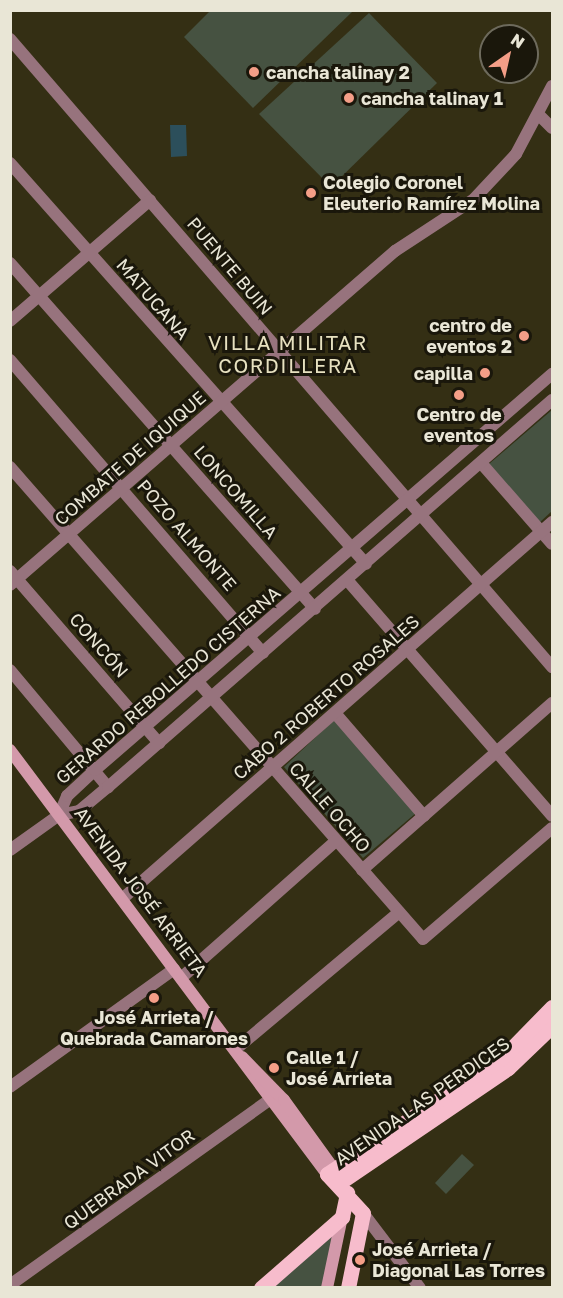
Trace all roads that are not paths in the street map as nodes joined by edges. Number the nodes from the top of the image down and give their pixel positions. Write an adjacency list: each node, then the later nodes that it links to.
1 (10, 39): 6 (street, PUENTE BUIN)
2 (552, 87): 3 (street, COMBATE DE IQUIQUE)
3 (540, 116): 4 (street); 11 (street, COMBATE DE IQUIQUE)
4 (552, 128)
5 (10, 163): 7 (street, MATUCANA)
6 (150, 200): 7 (street); 11 (street, PUENTE BUIN)
7 (89, 254): 9 (street); 15 (street, MATUCANA)
8 (10, 263): 9 (street, LONCOMILLA)
9 (39, 297): 10 (street); 16 (street, LONCOMILLA)
10 (10, 321)
11 (280, 353): 15 (street, COMBATE DE IQUIQUE); 20 (street, PUENTE BUIN)
12 (10, 360): 19 (street, POZO ALMONTE)
13 (552, 374): 20 (street, GERARDO REBOLLEDO CISTERNA)
14 (552, 400): 17 (street, GERARDO REBOLLEDO CISTERNA)
15 (222, 404): 16 (street, COMBATE DE IQUIQUE); 26 (street, MATUCANA)
16 (172, 445): 19 (street, COMBATE DE IQUIQUE); 31 (street, LONCOMILLA)
17 (482, 464): 21 (street, GERARDO REBOLLEDO CISTERNA); 23 (street)
18 (10, 467): 24 (street, CALLE OCHO)
19 (123, 488): 24 (street, COMBATE DE IQUIQUE); 33 (street, POZO ALMONTE)
20 (408, 501): 21 (street, PUENTE BUIN); 26 (street, GERARDO REBOLLEDO CISTERNA)
21 (422, 516): 27 (street, GERARDO REBOLLEDO CISTERNA); 30 (street, PUENTE BUIN)
22 (552, 522): 23 (street, CABO 2 ROBERTO ROSALES)
23 (542, 532): 25 (street); 30 (street, CABO 2 ROBERTO ROSALES)
24 (70, 534): 28 (street, COMBATE DE IQUIQUE); 38 (street, CALLE OCHO)
25 (552, 544)
26 (352, 549): 27 (street, MATUCANA); 31 (street, GERARDO REBOLLEDO CISTERNA)
27 (366, 564): 29 (street, GERARDO REBOLLEDO CISTERNA)
28 (13, 579): 42 (street, CONCÓN)
29 (348, 580): 32 (street, GERARDO REBOLLEDO CISTERNA); 34 (street)
30 (481, 585): 34 (street, CABO 2 ROBERTO ROSALES); 36 (street, PUENTE BUIN)
31 (300, 593): 32 (street, LONCOMILLA); 33 (street, GERARDO REBOLLEDO CISTERNA)
32 (315, 609): 35 (street, GERARDO REBOLLEDO CISTERNA)
33 (250, 636): 35 (street, POZO ALMONTE); 38 (street, GERARDO REBOLLEDO CISTERNA)
34 (407, 650): 41 (street, CABO 2 ROBERTO ROSALES); 45 (street)
35 (263, 653): 39 (street, GERARDO REBOLLEDO CISTERNA)
36 (552, 667)
37 (10, 670): 47 (street)
38 (197, 682): 39 (street, CALLE OCHO); 42 (street, GERARDO REBOLLEDO CISTERNA)
39 (211, 699): 43 (street, GERARDO REBOLLEDO CISTERNA); 46 (street, CALLE OCHO)
40 (552, 703): 45 (street)
41 (334, 713): 46 (street, CABO 2 ROBERTO ROSALES); 50 (street)
42 (146, 726): 43 (street, CONCÓN); 47 (street, GERARDO REBOLLEDO CISTERNA)
43 (159, 743): 48 (street, GERARDO REBOLLEDO CISTERNA)
44 (10, 750): 49 (main road, AVENIDA JOSÉ ARRIETA)
45 (497, 752): 50 (street); 51 (street)
46 (272, 768): 53 (street, CALLE OCHO); 56 (street, CABO 2 ROBERTO ROSALES)
47 (95, 770): 48 (street); 49 (street, GERARDO REBOLLEDO CISTERNA)
48 (108, 787): 49 (street, GERARDO REBOLLEDO CISTERNA)
49 (59, 815): 54 (street); 56 (main road, AVENIDA JOSÉ ARRIETA)
50 (424, 816): 55 (street)
51 (552, 816)
52 (552, 828): 57 (street, CALLE OCHO)
53 (336, 841): 55 (street, CALLE OCHO); 58 (street)
54 (10, 850)
55 (362, 870): 57 (street, CALLE OCHO)
56 (122, 899): 58 (main road, AVENIDA JOSÉ ARRIETA)
57 (399, 912): 61 (street)
58 (178, 974): 61 (main road, AVENIDA JOSÉ ARRIETA); 62 (street)
59 (552, 1007): 64 (main road, AVENIDA LAS PERDICES)
60 (552, 1026): 64 (main road, AVENIDA LAS PERDICES)
61 (239, 1053): 63 (main road, AVENIDA JOSÉ ARRIETA); 64 (main road, AVENIDA JOSÉ ARRIETA)
62 (10, 1087)
63 (268, 1101): 64 (main road, AVENIDA JOSÉ ARRIETA); 67 (street, QUEBRADA VITOR)
64 (337, 1179): 65 (main road, AVENIDA JOSÉ ARRIETA); 66 (main road)
65 (363, 1213): 70 (main road); 71 (street, AVENIDA JOSÉ ARRIETA)
66 (342, 1217): 68 (main road); 69 (main road)
67 (10, 1286)
68 (261, 1287)
69 (327, 1287)
70 (348, 1287)
71 (420, 1287)

